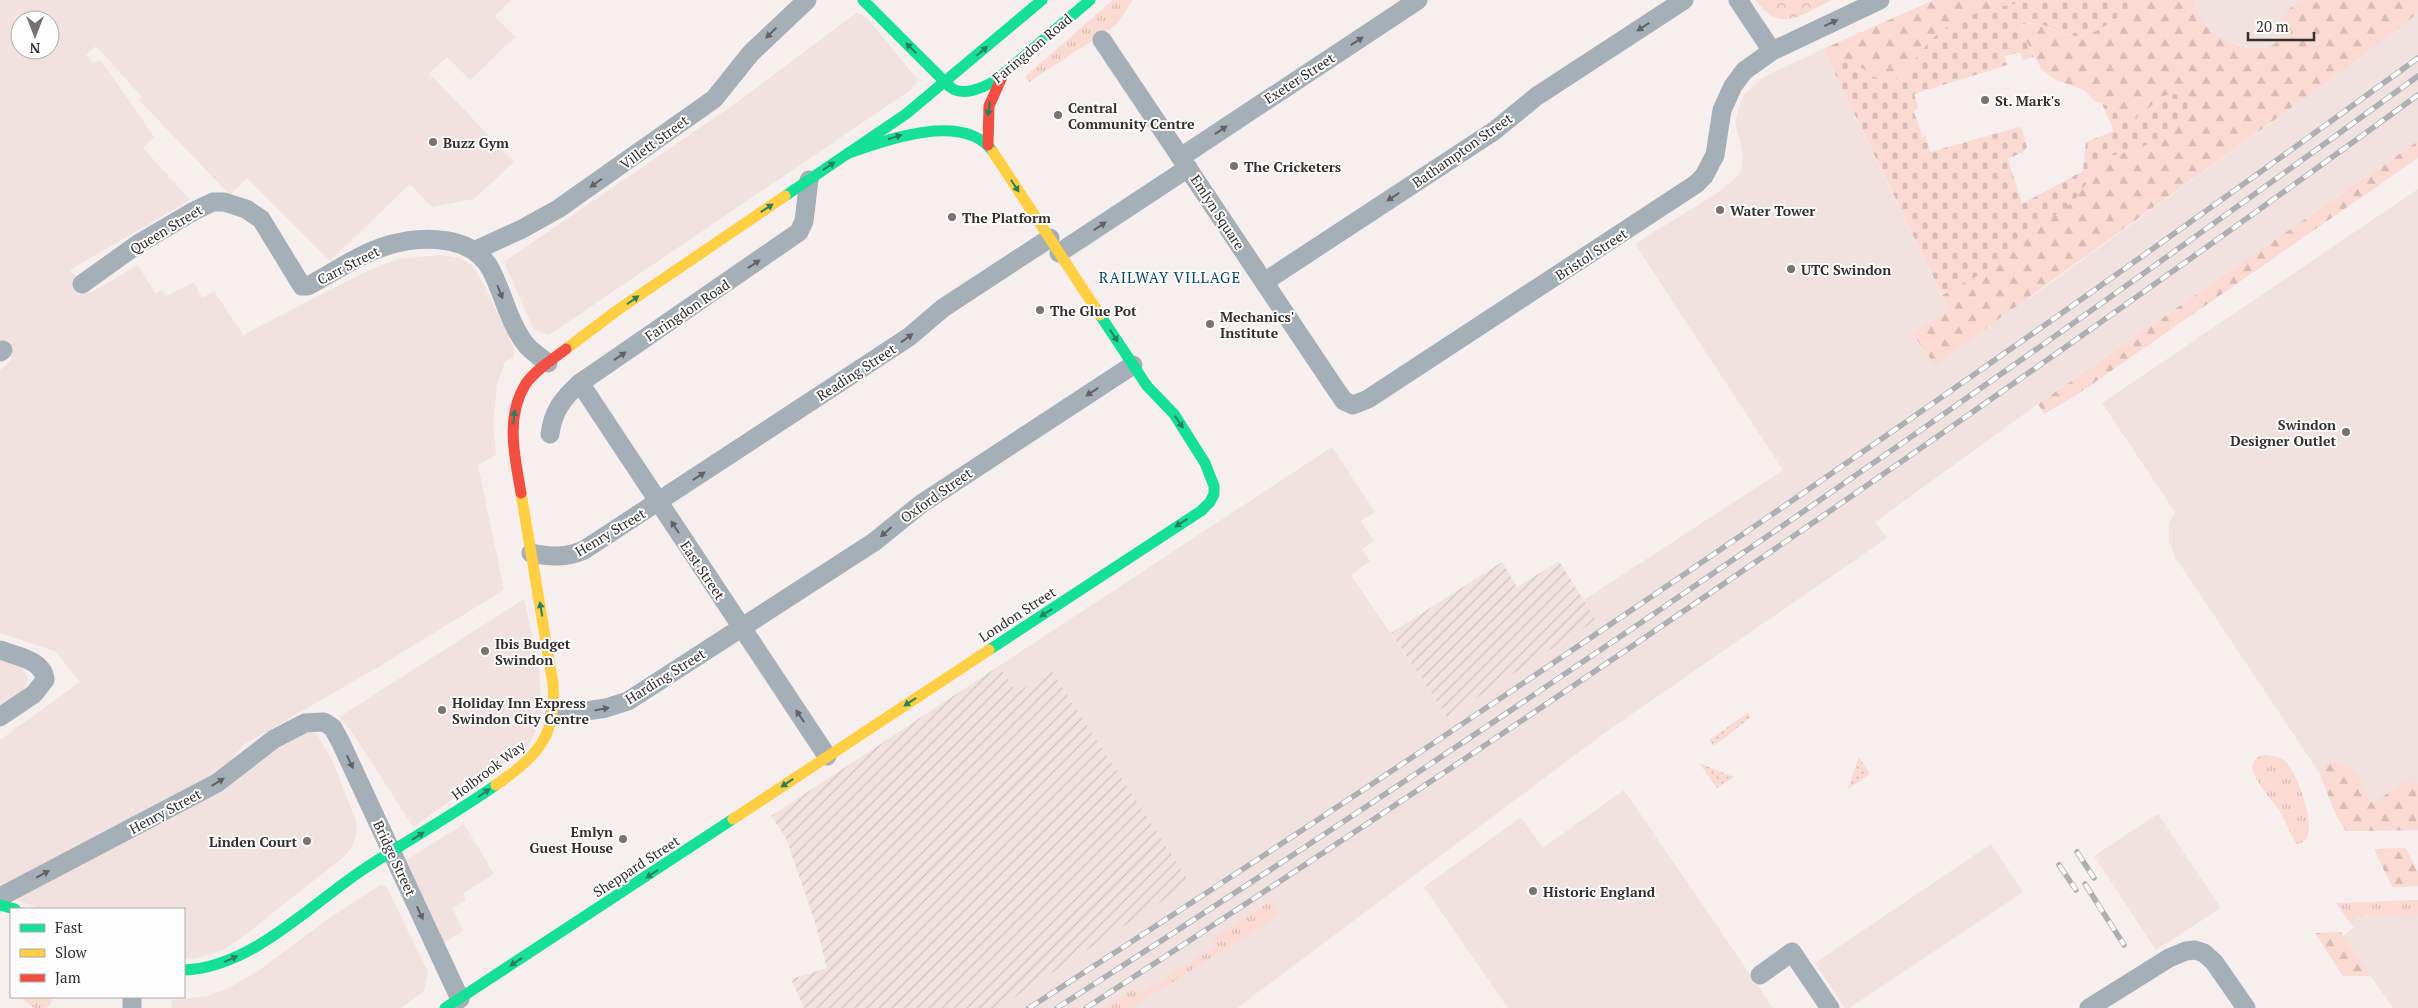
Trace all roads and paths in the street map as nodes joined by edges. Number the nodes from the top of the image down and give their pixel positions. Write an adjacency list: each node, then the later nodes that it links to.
1 (807, 0): 18 (street, Villett Street, one-way to 18)
2 (863, 0): 12 (street, one-way to 2)
3 (1042, 0): 12 (street, one-way to 3)
4 (1089, 0): 11 (street, Faringdon Road)
5 (1418, 0): 15 (street, Exeter Street, one-way to 5)
6 (1684, 0): 19 (street, Bathampton Street, one-way to 19)
7 (1738, 0): 10 (street)
8 (1874, 3): 10 (street, Bristol Street, one-way to 8)
9 (1102, 40): 15 (street, Emlyn Square)
10 (1772, 51): 25 (street, Bristol Street)
11 (1002, 77): 12 (street, Faringdon Road); 13 (street, one-way to 13)
12 (945, 83): 14 (street)
13 (988, 145): 14 (street, one-way to 13); 17 (street, one-way to 17)
14 (849, 153): 16 (street, one-way to 14)
15 (1184, 162): 17 (street, Emlyn Square, one-way to 15); 19 (street, Emlyn Square)
16 (809, 180): 22 (street, one-way to 16); 24 (street, Faringdon Road, one-way to 16)
17 (1055, 246): 23 (street, one-way to 23); 27 (street, Reading Street, one-way to 17)
18 (476, 250): 21 (street, Carr Street); 22 (street, one-way to 22)
19 (1264, 282): 25 (street, Emlyn Square)
20 (82, 284): 21 (street, Queen Street)
21 (308, 286)
22 (548, 363): 28 (street, Holbrook Way, one-way to 22)
23 (1133, 365): 29 (street, Oxford Street, one-way to 29); 34 (street, London Street, one-way to 34)
24 (580, 383): 26 (street, Faringdon Road); 27 (street, East Street)
25 (1350, 405)
26 (550, 434)
27 (658, 502): 28 (street, Henry Street); 29 (street, East Street, one-way to 27)
28 (531, 553): 32 (street, Holbrook Way, one-way to 28)
29 (740, 626): 32 (street, Harding Street, one-way to 29); 34 (street, East Street, one-way to 29)
30 (0, 650): 31 (street)
31 (0, 716)
32 (554, 716): 35 (street, Holbrook Way, one-way to 32)
33 (324, 722): 35 (street, Bridge Street, one-way to 35); 36 (street, Henry Street, one-way to 33)
34 (828, 756): 39 (street, Sheppard Street, one-way to 39)
35 (392, 852): 37 (street, Holbrook Way, one-way to 35); 39 (street, Bridge Street, one-way to 39)
36 (0, 896)
37 (185, 970)
38 (1760, 975): 40 (street)
39 (453, 1003)
40 (1830, 1008)
41 (2089, 1008): 42 (street)
42 (2246, 1008)

